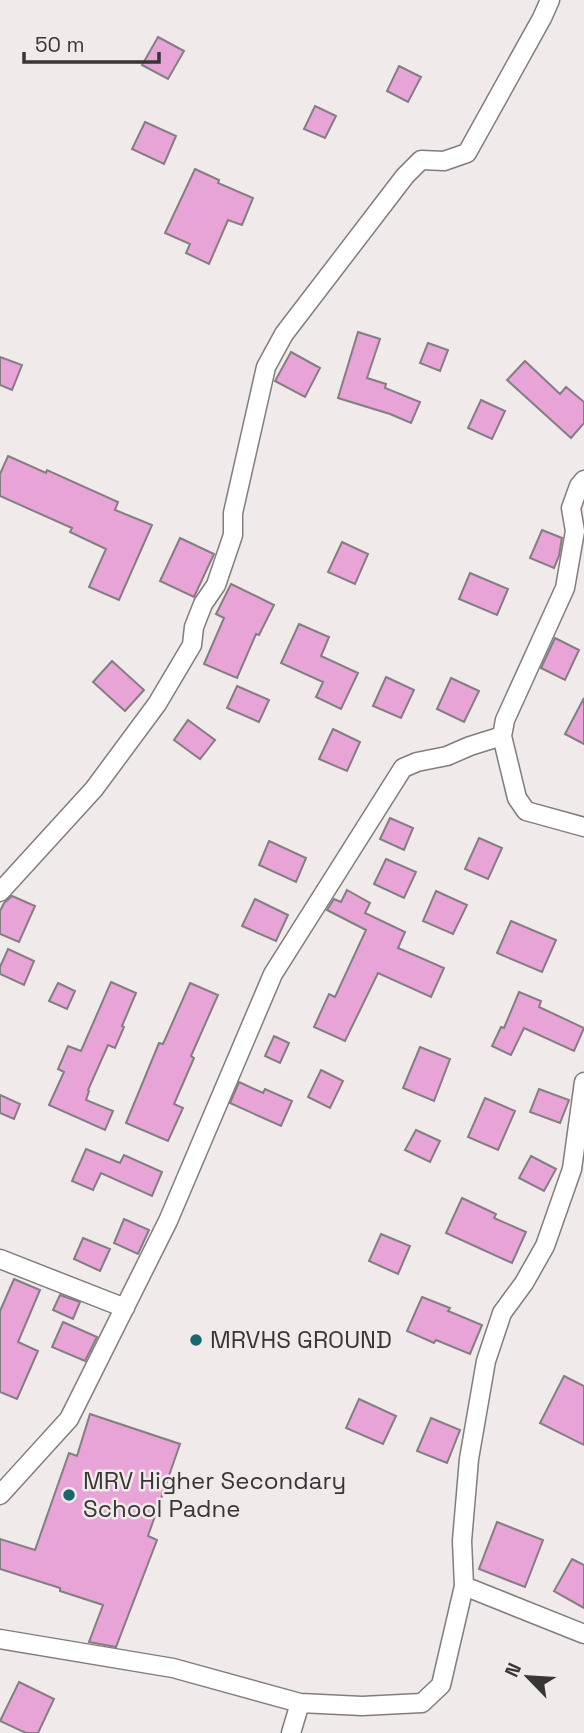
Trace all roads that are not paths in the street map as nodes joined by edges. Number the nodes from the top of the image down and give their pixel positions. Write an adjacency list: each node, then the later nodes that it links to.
1 (550, 0): 5 (street)
2 (584, 480): 3 (street)
3 (502, 736): 4 (street); 8 (street)
4 (584, 827)
5 (0, 892)
6 (584, 1082): 10 (street)
7 (0, 1259): 8 (street)
8 (125, 1308): 9 (street)
9 (0, 1495)
10 (464, 1586): 11 (street); 13 (street)
11 (584, 1634)
12 (0, 1639): 13 (street)
13 (300, 1703): 14 (street)
14 (291, 1733)

